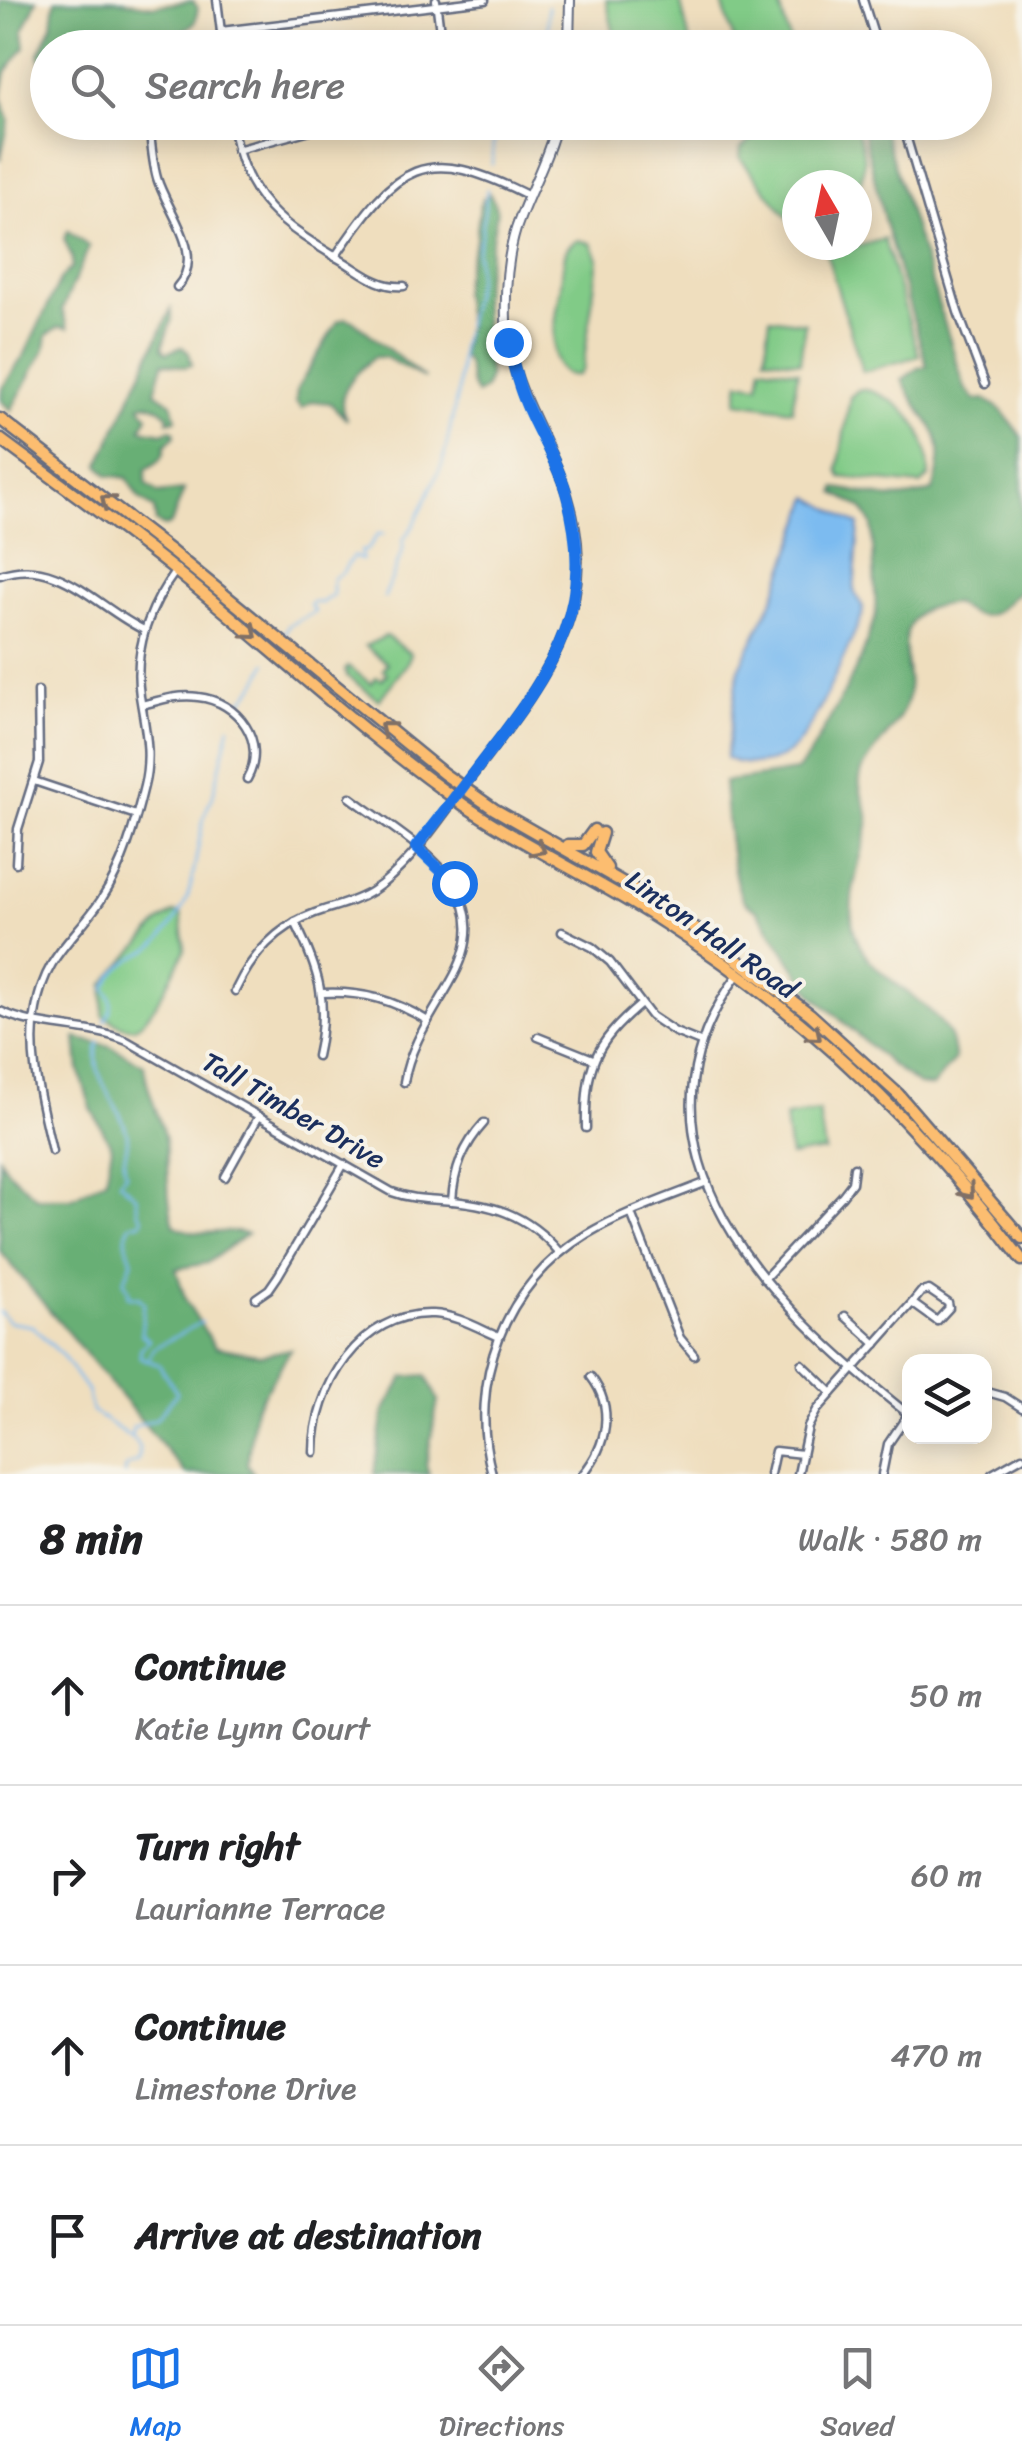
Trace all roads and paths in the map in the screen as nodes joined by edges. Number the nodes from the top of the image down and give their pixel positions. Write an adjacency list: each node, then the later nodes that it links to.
1 (218, 0): 6 (street)
2 (484, 0): 5 (street)
3 (570, 0): 9 (street)
4 (863, 0): 10 (street)
5 (437, 3): 7 (street); 8 (street)
6 (221, 30)
7 (229, 30)
8 (440, 30)
9 (569, 30)
10 (872, 30)
11 (151, 140): 20 (street)
12 (235, 140): 16 (street)
13 (272, 140): 16 (street)
14 (550, 140): 17 (street)
15 (907, 140): 21 (street)
16 (237, 150): 18 (street)
17 (529, 196): 18 (street); 31 (street)
18 (335, 257): 19 (street)
19 (404, 286)
20 (177, 287)
21 (985, 384)
22 (0, 419): 24 (main road, Linton Hall Road, one-way to 22)
23 (0, 439): 24 (main road, Linton Hall Road)
24 (180, 566): 26 (street); 31 (main road, Linton Hall Road)
25 (0, 575): 26 (street)
26 (144, 630): 28 (street)
27 (38, 691): 30 (street)
28 (142, 704): 29 (street); 33 (street)
29 (247, 779)
30 (34, 781): 33 (street); 36 (street)
31 (459, 793): 34 (main road, Linton Hall Road); 35 (street); 41 (main road, Linton Hall Road, one-way to 41)
32 (350, 797): 35 (street)
33 (136, 815): 46 (street)
34 (557, 843): 37 (main road, Linton Hall Road); 37 (main road)
35 (416, 847): 38 (street); 47 (street)
36 (16, 863)
37 (610, 873): 40 (main road, Linton Hall Road)
38 (294, 922): 42 (street); 43 (street)
39 (562, 932): 44 (street)
40 (745, 965): 41 (street); 63 (main road, Linton Hall Road)
41 (737, 976): 49 (street); 65 (main road, Linton Hall Road, one-way to 65)
42 (234, 992)
43 (322, 993): 47 (street); 50 (street)
44 (640, 1004): 49 (street); 51 (street)
45 (0, 1011): 46 (street, Tall Timber Drive)
46 (34, 1022): 53 (street, Tall Timber Drive); 56 (street)
47 (428, 1022): 52 (street)
48 (538, 1036): 51 (street)
49 (700, 1042): 60 (street)
50 (316, 1056)
51 (592, 1059): 55 (street)
52 (404, 1082)
53 (259, 1116): 57 (street, Tall Timber Drive); 59 (street)
54 (484, 1123): 61 (street)
55 (586, 1128)
56 (52, 1151)
57 (344, 1164): 61 (street, Tall Timber Drive); 67 (street)
58 (854, 1168): 66 (street)
59 (225, 1177)
60 (707, 1182): 62 (street); 66 (street)
61 (452, 1201): 64 (street, Tall Timber Drive)
62 (631, 1213): 64 (street); 72 (street)
63 (1022, 1238)
64 (560, 1253): 70 (street)
65 (1022, 1260)
66 (764, 1279): 74 (street)
67 (256, 1298)
68 (912, 1303): 68 (street); 71 (street)
69 (845, 1316): 71 (street)
70 (498, 1337): 81 (street); 84 (street)
71 (876, 1344): 74 (street)
72 (694, 1355)
73 (802, 1364): 76 (street)
74 (854, 1368): 76 (street); 78 (street)
75 (590, 1378): 85 (street)
76 (832, 1393): 82 (street)
77 (992, 1394): 79 (street)
78 (902, 1408)
79 (1022, 1408)
80 (902, 1422): 88 (street)
81 (314, 1452)
82 (802, 1454): 86 (street); 87 (street)
83 (1022, 1456): 89 (street)
84 (492, 1474)
85 (584, 1474)
86 (770, 1474)
87 (798, 1474)
88 (882, 1474)
89 (992, 1474)

